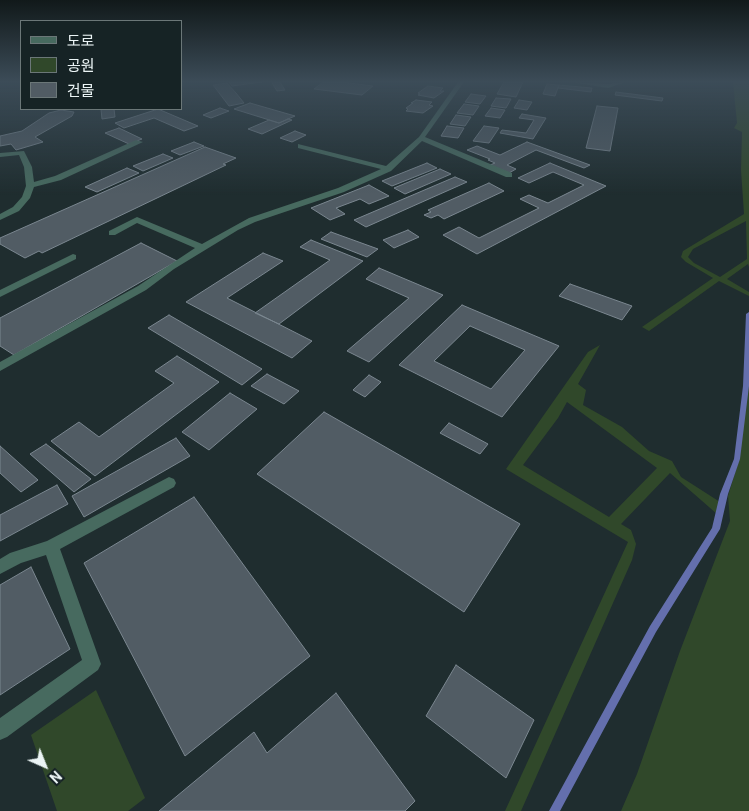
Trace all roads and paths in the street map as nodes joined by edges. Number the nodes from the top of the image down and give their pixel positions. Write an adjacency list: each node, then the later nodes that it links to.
1 (434, 120): 2 (street)
2 (421, 138): 6 (street); 7 (street)
3 (139, 142): 8 (street)
4 (301, 146): 6 (street)
5 (0, 155): 8 (street)
6 (388, 169): 11 (street)
7 (509, 175)
8 (30, 186): 9 (street)
9 (0, 217)
10 (112, 233): 11 (street)
11 (202, 248): 14 (street)
12 (73, 257): 13 (street)
13 (0, 294)
14 (0, 367)
15 (169, 483): 16 (street)
16 (51, 546): 17 (street); 18 (street)
17 (0, 567)
18 (0, 730)

